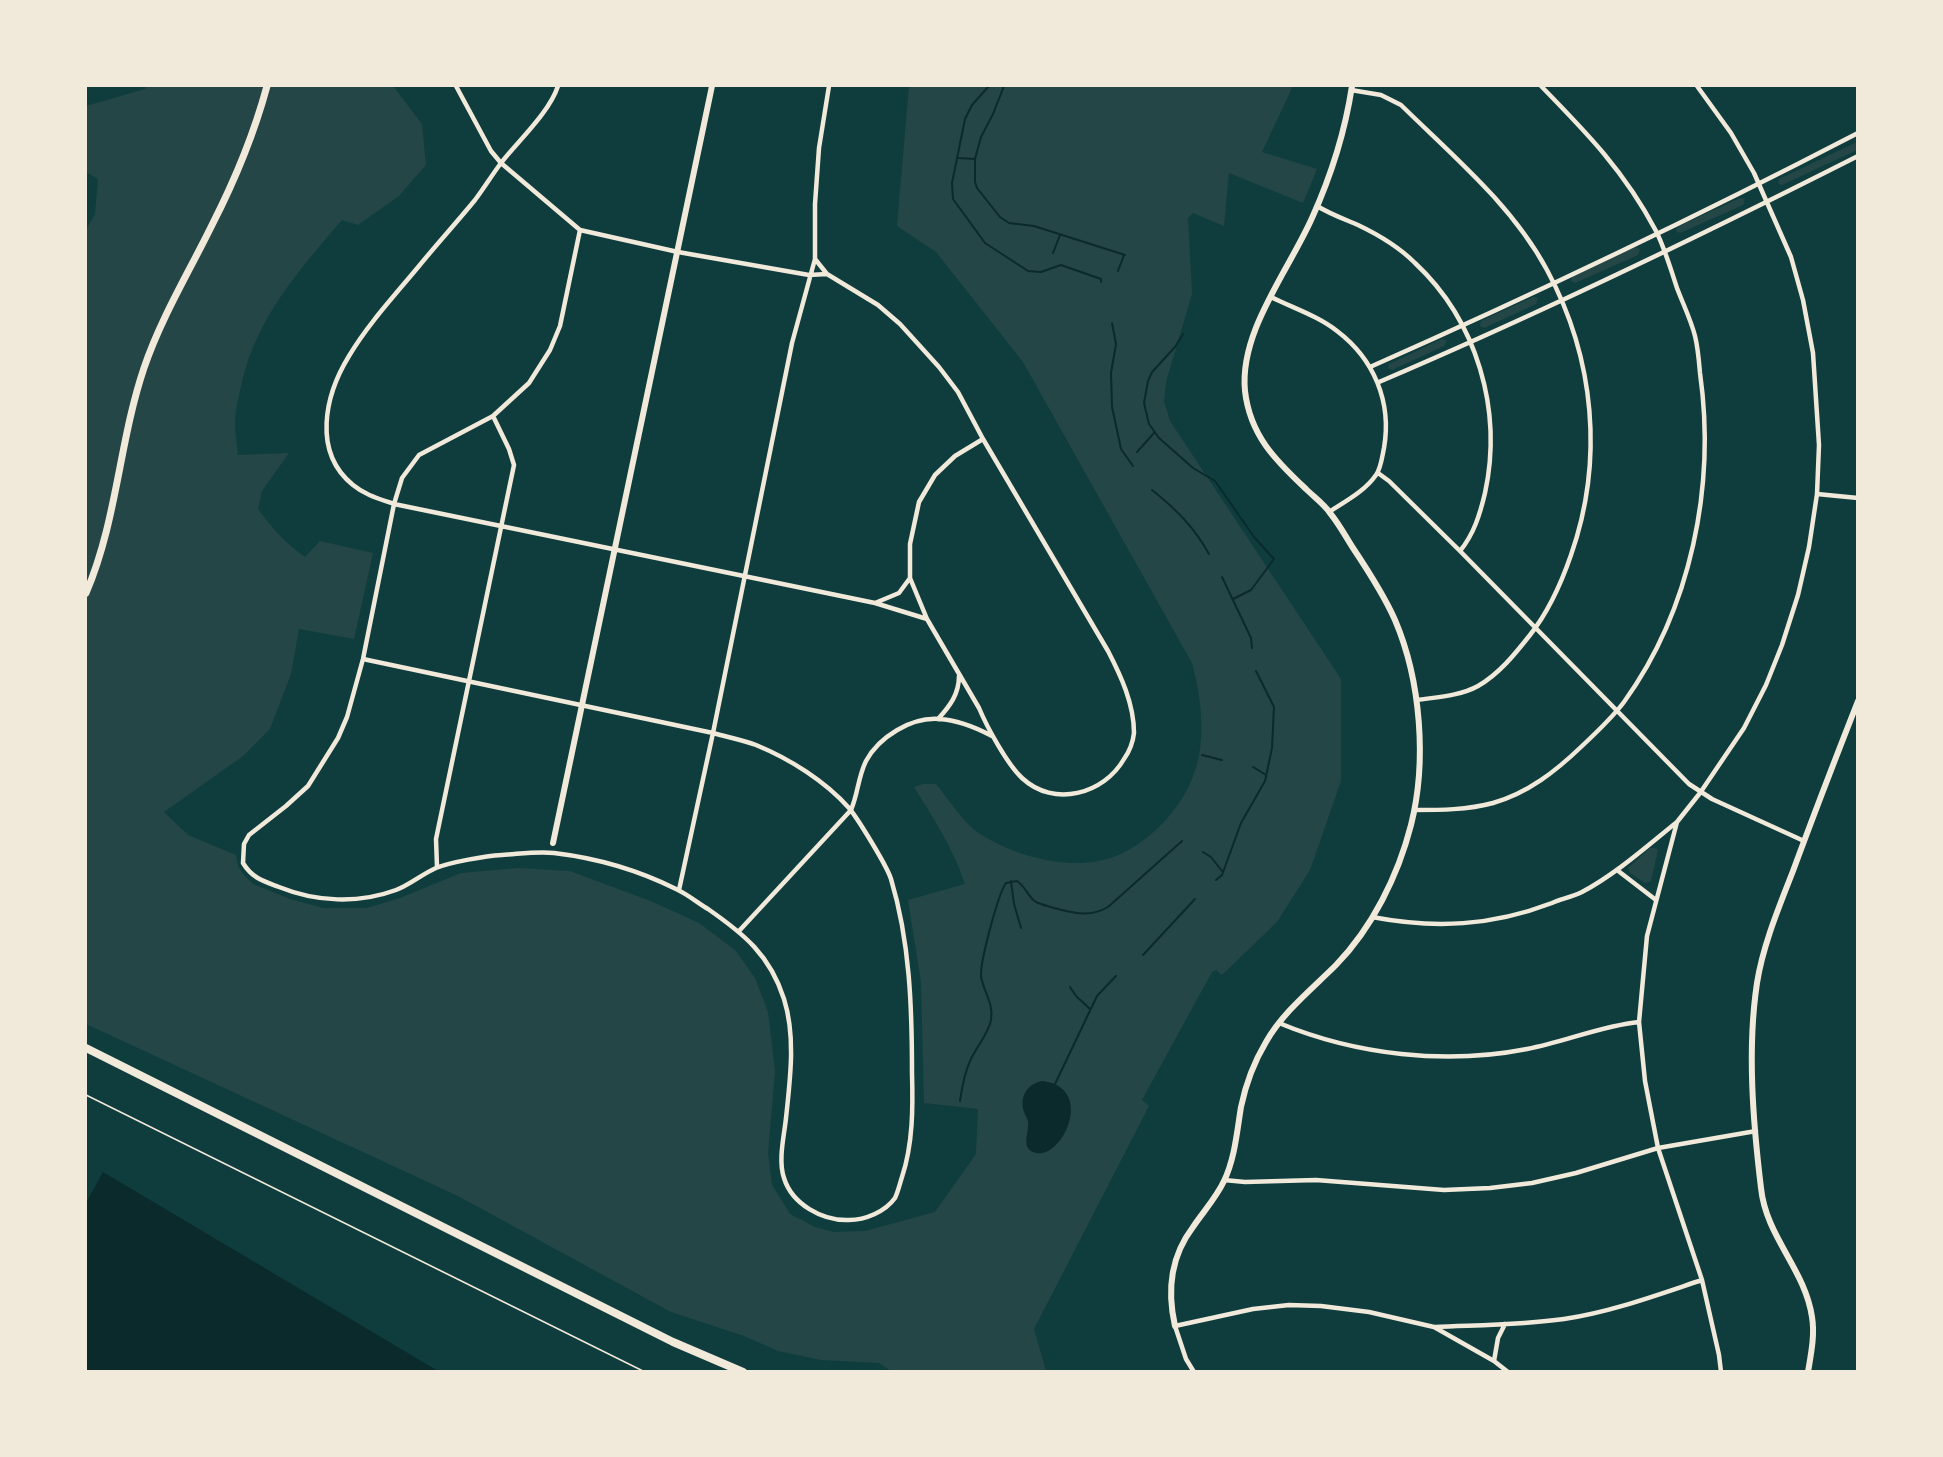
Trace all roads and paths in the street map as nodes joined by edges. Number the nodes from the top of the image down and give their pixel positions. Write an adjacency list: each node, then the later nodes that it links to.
1 (267, 86): 41 (main road)
2 (456, 86): 11 (street)
3 (558, 86): 11 (street)
4 (712, 86): 18 (street)
5 (829, 86): 19 (street)
6 (1541, 86): 16 (street)
7 (1697, 86): 12 (street)
8 (1352, 88): 14 (street); 22 (street)
9 (1857, 133): 12 (street)
10 (1857, 156): 13 (street)
11 (501, 163): 15 (street); 34 (street)
12 (1760, 184): 13 (street); 16 (street)
13 (1767, 202): 17 (street); 32 (street)
14 (1317, 206): 23 (street); 25 (street)
15 (580, 230): 18 (street); 29 (street)
16 (1657, 233): 17 (street); 22 (street)
17 (1664, 251): 24 (street); 51 (street)
18 (678, 252): 21 (street); 37 (street)
19 (814, 260): 20 (street); 21 (street)
20 (827, 274): 21 (street); 30 (street)
21 (809, 275): 39 (street)
22 (1553, 284): 24 (street); 25 (street)
23 (1271, 297): 27 (street); 35 (street)
24 (1561, 300): 26 (street); 44 (street)
25 (1463, 325): 26 (street); 27 (street)
26 (1471, 343): 28 (street); 38 (street)
27 (1370, 367): 28 (street)
28 (1379, 382): 31 (street)
29 (493, 416): 34 (street); 36 (street)
30 (983, 439): 40 (street); 54 (street)
31 (1378, 473): 35 (street); 38 (street)
32 (1817, 494): 33 (street); 55 (street)
33 (1857, 498)
34 (394, 504): 36 (street); 45 (street)
35 (1329, 512): 48 (street)
36 (502, 525): 37 (street); 47 (street)
37 (614, 549): 39 (street); 50 (street)
38 (1460, 551): 44 (street)
39 (744, 577): 42 (street); 53 (street)
40 (910, 578): 42 (street); 43 (street)
41 (86, 593)
42 (875, 603): 43 (street)
43 (927, 619): 46 (street)
44 (1535, 628): 48 (street); 51 (street)
45 (363, 660): 47 (street); 61 (street)
46 (959, 673): 52 (street); 54 (street)
47 (468, 683): 50 (street); 61 (street)
48 (1417, 700): 57 (street)
49 (1857, 701): 59 (street)
50 (583, 707): 53 (street); 60 (street)
51 (1616, 711): 55 (street); 57 (street)
52 (940, 717): 54 (street); 56 (street)
53 (713, 733): 56 (street); 63 (street)
54 (994, 738)
55 (1700, 793): 58 (street); 59 (street)
56 (850, 810): 66 (street); 66 (street)
57 (1414, 810): 65 (street)
58 (1677, 822): 62 (street); 64 (street)
59 (1804, 841): 71 (street)
60 (554, 843)
61 (437, 867): 63 (street)
62 (1617, 870): 64 (street); 65 (street)
63 (679, 890): 66 (street)
64 (1656, 900): 67 (street)
65 (1372, 917): 68 (street)
66 (739, 931)
67 (1639, 1022): 68 (street); 72 (street)
68 (1279, 1023): 73 (street)
69 (86, 1048): 80 (highway)
70 (86, 1095): 79 (path)
71 (1756, 1131): 72 (street); 84 (street)
72 (1658, 1148): 73 (street); 74 (street)
73 (1224, 1180): 76 (street)
74 (1702, 1280): 75 (street); 83 (street)
75 (1505, 1324): 77 (street); 78 (street)
76 (1175, 1326): 77 (street); 81 (street)
77 (1434, 1327): 78 (street)
78 (1494, 1361): 82 (street)
79 (645, 1371)
80 (743, 1371)
81 (1194, 1371)
82 (1508, 1371)
83 (1721, 1371)
84 (1808, 1371)

